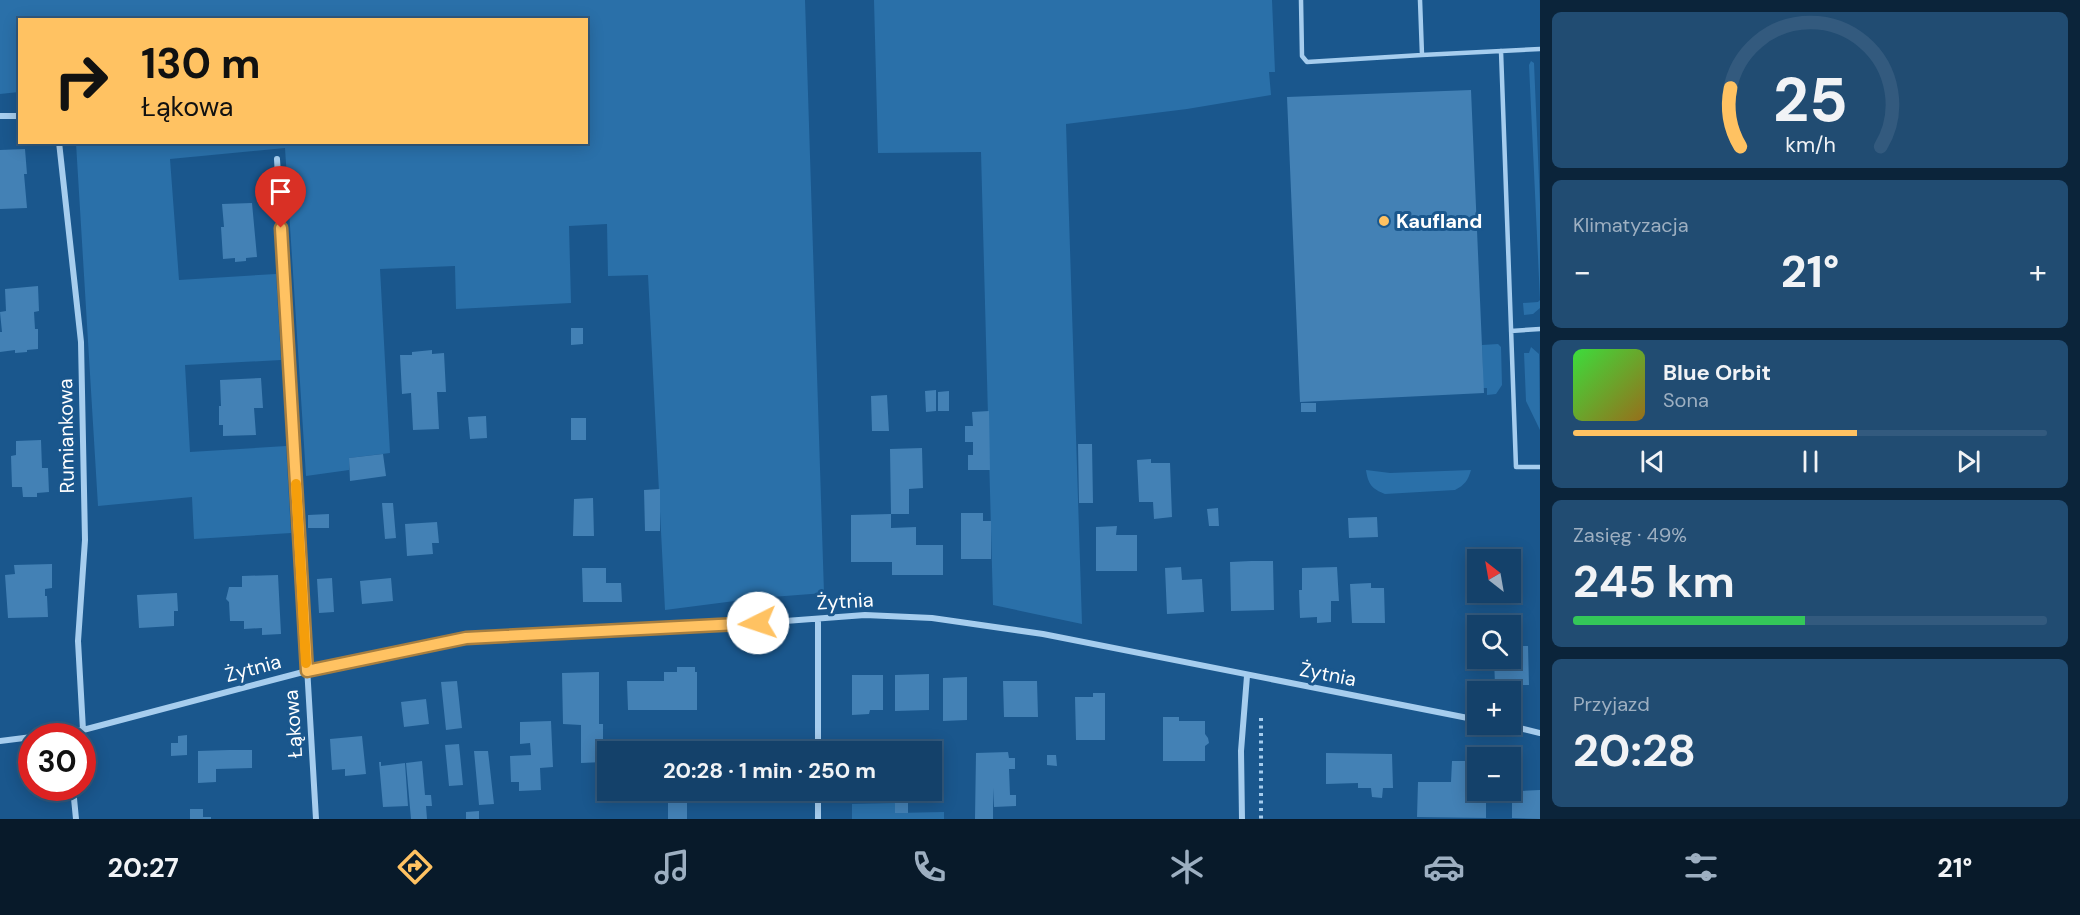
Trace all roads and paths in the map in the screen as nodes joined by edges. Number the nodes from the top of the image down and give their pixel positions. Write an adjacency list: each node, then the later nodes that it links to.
1 (1301, 0): 5 (lane)
2 (1420, 0): 5 (lane)
3 (1540, 49): 4 (lane)
4 (1502, 51): 5 (lane); 11 (lane)
5 (1422, 55)
6 (0, 116): 7 (street)
7 (18, 116)
8 (59, 144): 18 (street, Rumiankowa)
9 (277, 159): 14 (street, Łąkowa)
10 (1540, 329): 11 (lane)
11 (1511, 331): 12 (lane)
12 (1540, 466)
13 (818, 619): 14 (street, Żytnia); 15 (street, Żytnia); 24 (street)
14 (307, 671): 19 (street, Żytnia); 28 (street, Łąkowa)
15 (1247, 676): 17 (street, Żytnia); 30 (street)
16 (1261, 710): 31 (path)
17 (1467, 718)
18 (83, 723)
19 (96, 727)
20 (1521, 728): 21 (street)
21 (1540, 733)
22 (18, 739): 23 (street, Żytnia)
23 (0, 741)
24 (818, 741)
25 (74, 801): 27 (street)
26 (818, 801): 29 (street)
27 (76, 819)
28 (316, 819)
29 (818, 819)
30 (1242, 819)
31 (1261, 819)

